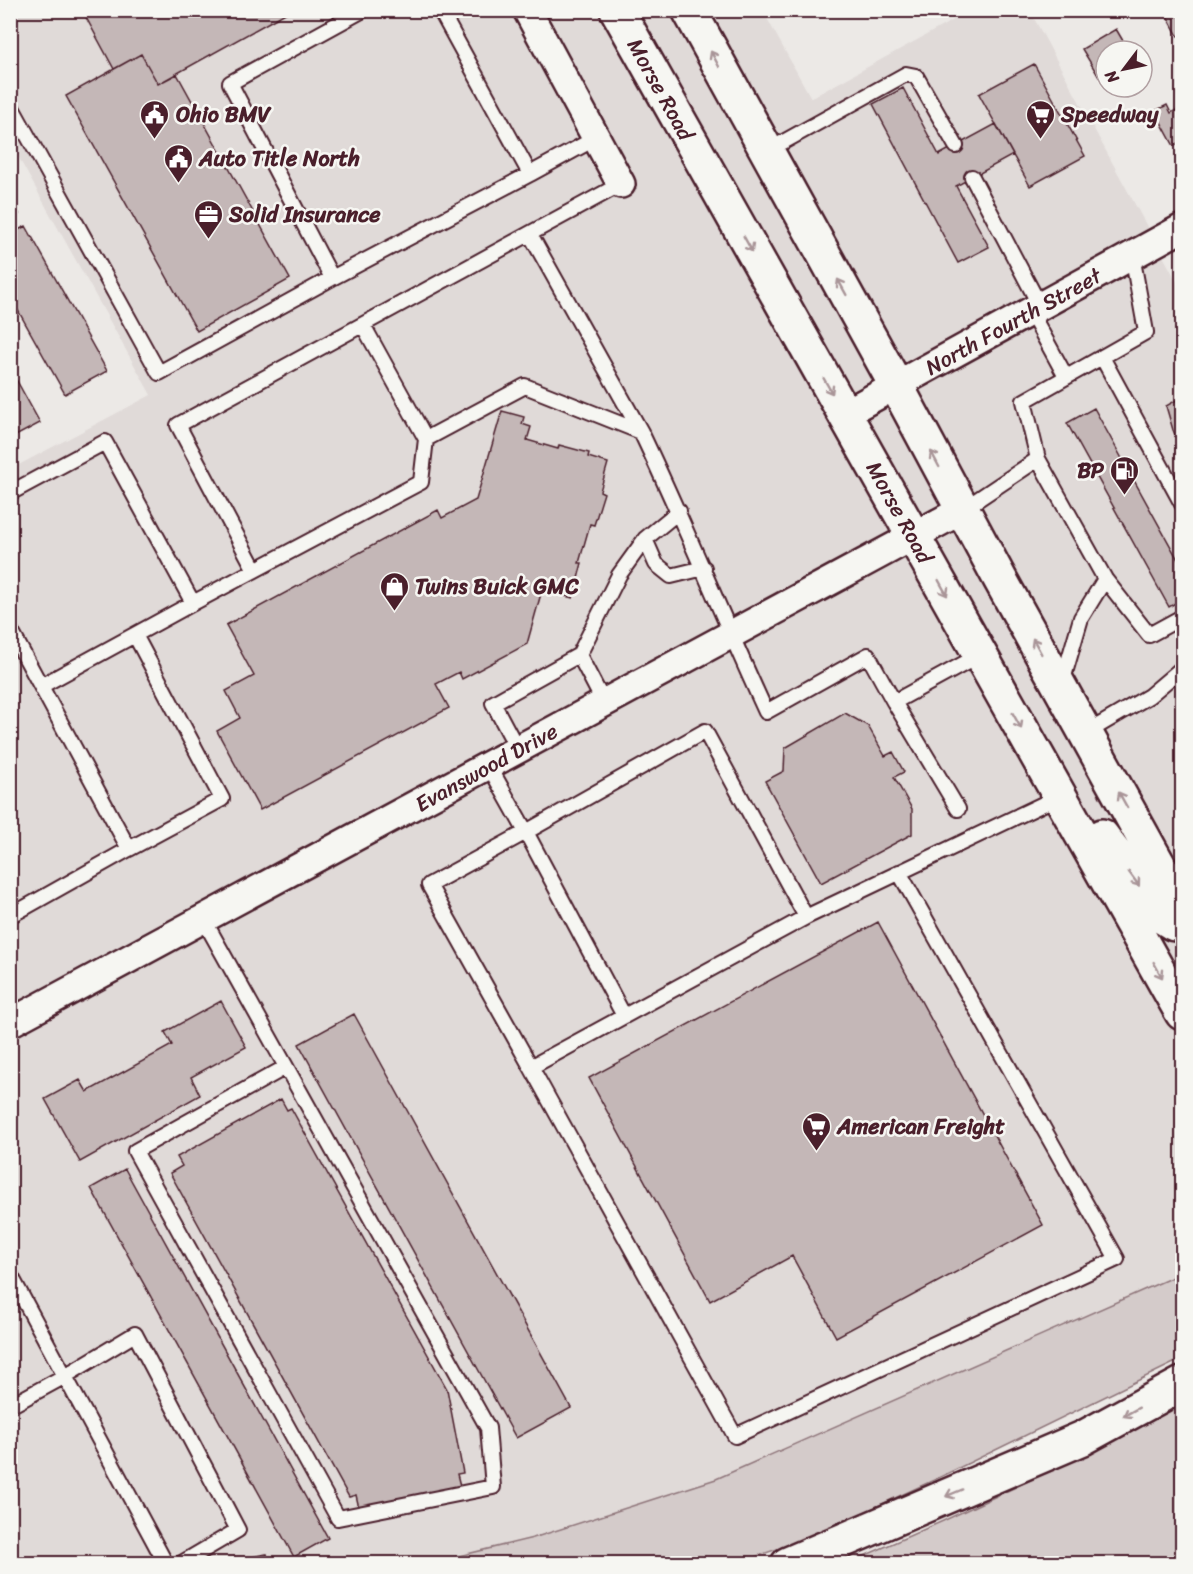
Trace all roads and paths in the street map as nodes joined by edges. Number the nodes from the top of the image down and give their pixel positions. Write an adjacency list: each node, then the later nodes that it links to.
1 (440, 10): 10 (lane)
2 (527, 10): 7 (street)
3 (617, 10): 22 (main road, Morse Road, one-way to 22)
4 (689, 10): 9 (main road, one-way to 4)
5 (358, 12): 16 (lane)
6 (10, 104): 16 (lane)
7 (596, 138): 10 (lane); 12 (street)
8 (956, 146): 9 (lane)
9 (766, 151): 21 (main road, one-way to 9)
10 (530, 174): 16 (lane)
11 (972, 177): 17 (lane)
12 (621, 184): 14 (lane)
13 (1182, 228): 15 (street, North Fourth Street)
14 (530, 234): 18 (lane); 23 (lane)
15 (1132, 255): 17 (street, North Fourth Street); 19 (lane)
16 (332, 278)
17 (1035, 309): 20 (lane); 21 (street, North Fourth Street)
18 (363, 325): 24 (lane); 33 (lane)
19 (1102, 357): 20 (lane); 27 (lane)
20 (1066, 377): 25 (lane)
21 (896, 385): 22 (street, North Fourth Street); 28 (main road, one-way to 21)
22 (844, 414): 30 (main road, Morse Road)
23 (641, 432): 24 (lane); 29 (lane)
24 (426, 439): 33 (lane)
25 (1038, 459): 28 (lane); 34 (lane)
26 (10, 493): 35 (lane)
27 (1182, 504)
28 (962, 510): 30 (street, Evanswood Drive); 44 (main road, one-way to 28)
29 (679, 511): 31 (lane); 32 (lane)
30 (914, 537): 39 (street, Evanswood Drive); 41 (main road, Morse Road, one-way to 41)
31 (645, 539): 32 (lane); 40 (lane)
32 (704, 568): 39 (lane)
33 (255, 570): 35 (lane)
34 (1105, 579): 36 (lane); 44 (lane)
35 (193, 603): 38 (lane)
36 (1182, 617)
37 (10, 628): 43 (lane)
38 (135, 635): 43 (lane); 54 (lane)
39 (730, 635): 45 (lane); 46 (street, Evanswood Drive)
40 (579, 655): 46 (lane); 48 (lane)
41 (980, 655): 45 (lane); 49 (main road, Morse Road, one-way to 49)
42 (1182, 668): 47 (lane)
43 (41, 686): 54 (lane)
44 (1060, 688): 47 (main road)
45 (894, 702): 52 (lane)
46 (604, 703): 48 (street, Evanswood Drive)
47 (1086, 733): 56 (main road, one-way to 47)
48 (518, 750): 50 (street, Evanswood Drive)
49 (1034, 750): 51 (main road, Morse Road); 60 (main road, one-way to 60)
50 (489, 766): 53 (lane); 59 (street, Evanswood Drive)
51 (1060, 796): 55 (lane); 61 (main road, Morse Road, one-way to 61)
52 (958, 809)
53 (526, 832): 58 (lane); 62 (lane); 65 (lane)
54 (129, 849): 57 (lane)
55 (899, 872): 58 (lane); 65 (lane)
56 (1182, 907)
57 (10, 916)
58 (806, 917): 62 (lane)
59 (204, 920): 63 (street, Evanswood Drive); 64 (lane)
60 (1182, 922)
61 (1182, 1013)
62 (624, 1016): 65 (lane)
63 (10, 1023)
64 (286, 1067): 64 (lane)
65 (531, 1067)
66 (10, 1274): 67 (lane)
67 (65, 1376): 69 (lane); 70 (lane); 71 (lane)
68 (1182, 1384): 72 (main road, one-way to 72)
69 (10, 1406)
70 (166, 1563)
71 (180, 1563)
72 (788, 1563)

